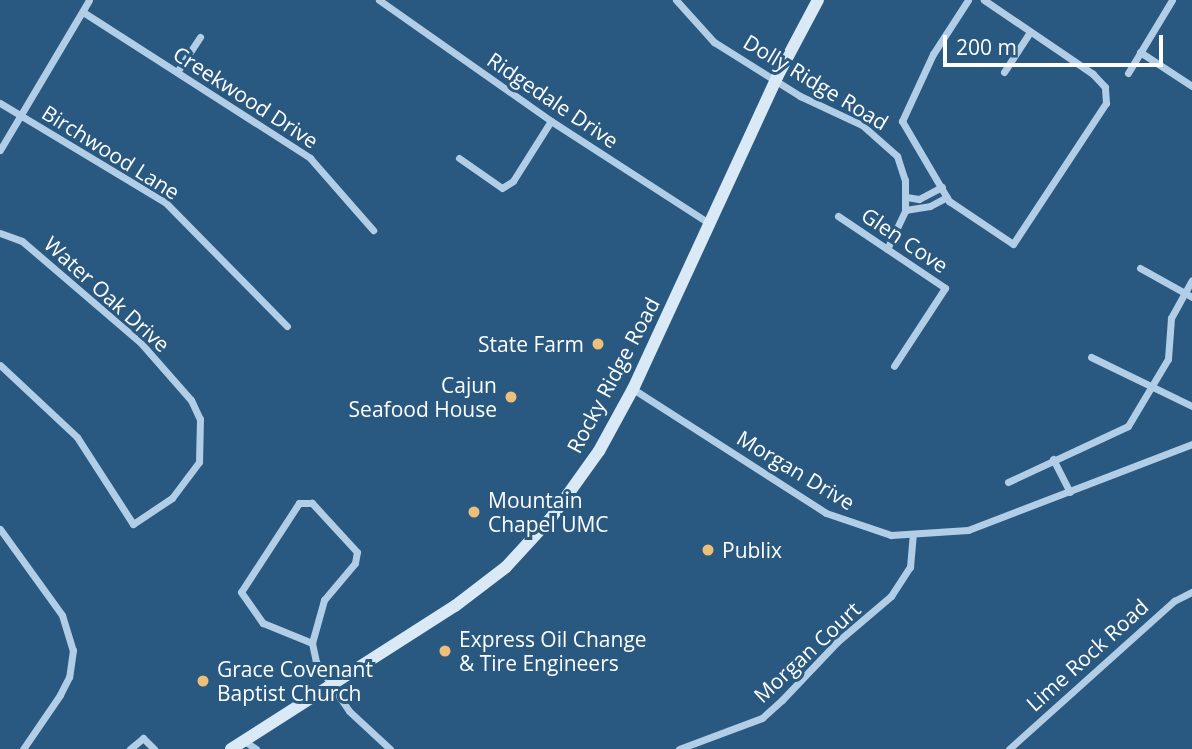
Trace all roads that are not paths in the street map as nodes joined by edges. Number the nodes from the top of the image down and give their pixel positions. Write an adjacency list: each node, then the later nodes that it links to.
1 (89, 0): 8 (street)
2 (379, 0): 19 (street, Ridgedale Drive)
3 (676, 0): 15 (street, Dolly Ridge Road)
4 (818, 0): 15 (main road, Rocky Ridge Road)
5 (968, 0): 22 (street)
6 (984, 0): 9 (street)
7 (1172, 0): 11 (street)
8 (83, 12): 12 (street, Creekwood Drive); 18 (street)
9 (1030, 32): 13 (street); 24 (street)
10 (200, 37): 12 (street)
11 (1140, 52): 14 (street); 16 (street)
12 (177, 72): 28 (street, Creekwood Drive)
13 (1004, 72)
14 (1128, 73)
15 (777, 77): 23 (street, Dolly Ridge Road); 27 (main road, Rocky Ridge Road)
16 (1192, 86)
17 (0, 103): 18 (street, Birchwood Lane)
18 (19, 115): 20 (street); 34 (street, Birchwood Lane)
19 (551, 121): 21 (street); 27 (street, Ridgedale Drive)
20 (0, 150)
21 (459, 158)
22 (942, 187): 23 (street); 24 (street)
23 (906, 197): 25 (street, Dolly Ridge Road)
24 (947, 197): 25 (street)
25 (905, 210): 30 (street, Dolly Ridge Road)
26 (838, 216): 30 (street, Glen Cove)
27 (710, 224): 39 (main road, Rocky Ridge Road)
28 (373, 230)
29 (0, 233): 36 (street, Water Oak Drive)
30 (887, 249): 37 (street, Glen Cove)
31 (1140, 268): 33 (street)
32 (1192, 280): 33 (street)
33 (1188, 295): 38 (street)
34 (287, 326)
35 (1091, 357): 38 (street)
36 (0, 365)
37 (894, 366)
38 (1154, 387): 40 (street); 42 (street)
39 (633, 389): 46 (street, Morgan Drive); 49 (main road, Rocky Ridge Road)
40 (1192, 406)
41 (1192, 444): 44 (street, Morgan Drive)
42 (1053, 459): 43 (street); 44 (street)
43 (1008, 482)
44 (1070, 492): 46 (street, Morgan Drive)
45 (0, 528): 51 (street)
46 (912, 534): 57 (street, Morgan Court)
47 (1192, 592): 58 (street, Lime Rock Road)
48 (312, 643): 48 (street); 49 (street)
49 (332, 684): 50 (main road, Rocky Ridge Road); 56 (street)
50 (243, 740): 54 (main road, Rocky Ridge Road); 55 (street)
51 (23, 749)
52 (130, 749): 53 (street)
53 (154, 749)
54 (231, 749)
55 (256, 749)
56 (390, 749)
57 (680, 749)
58 (1009, 749)

